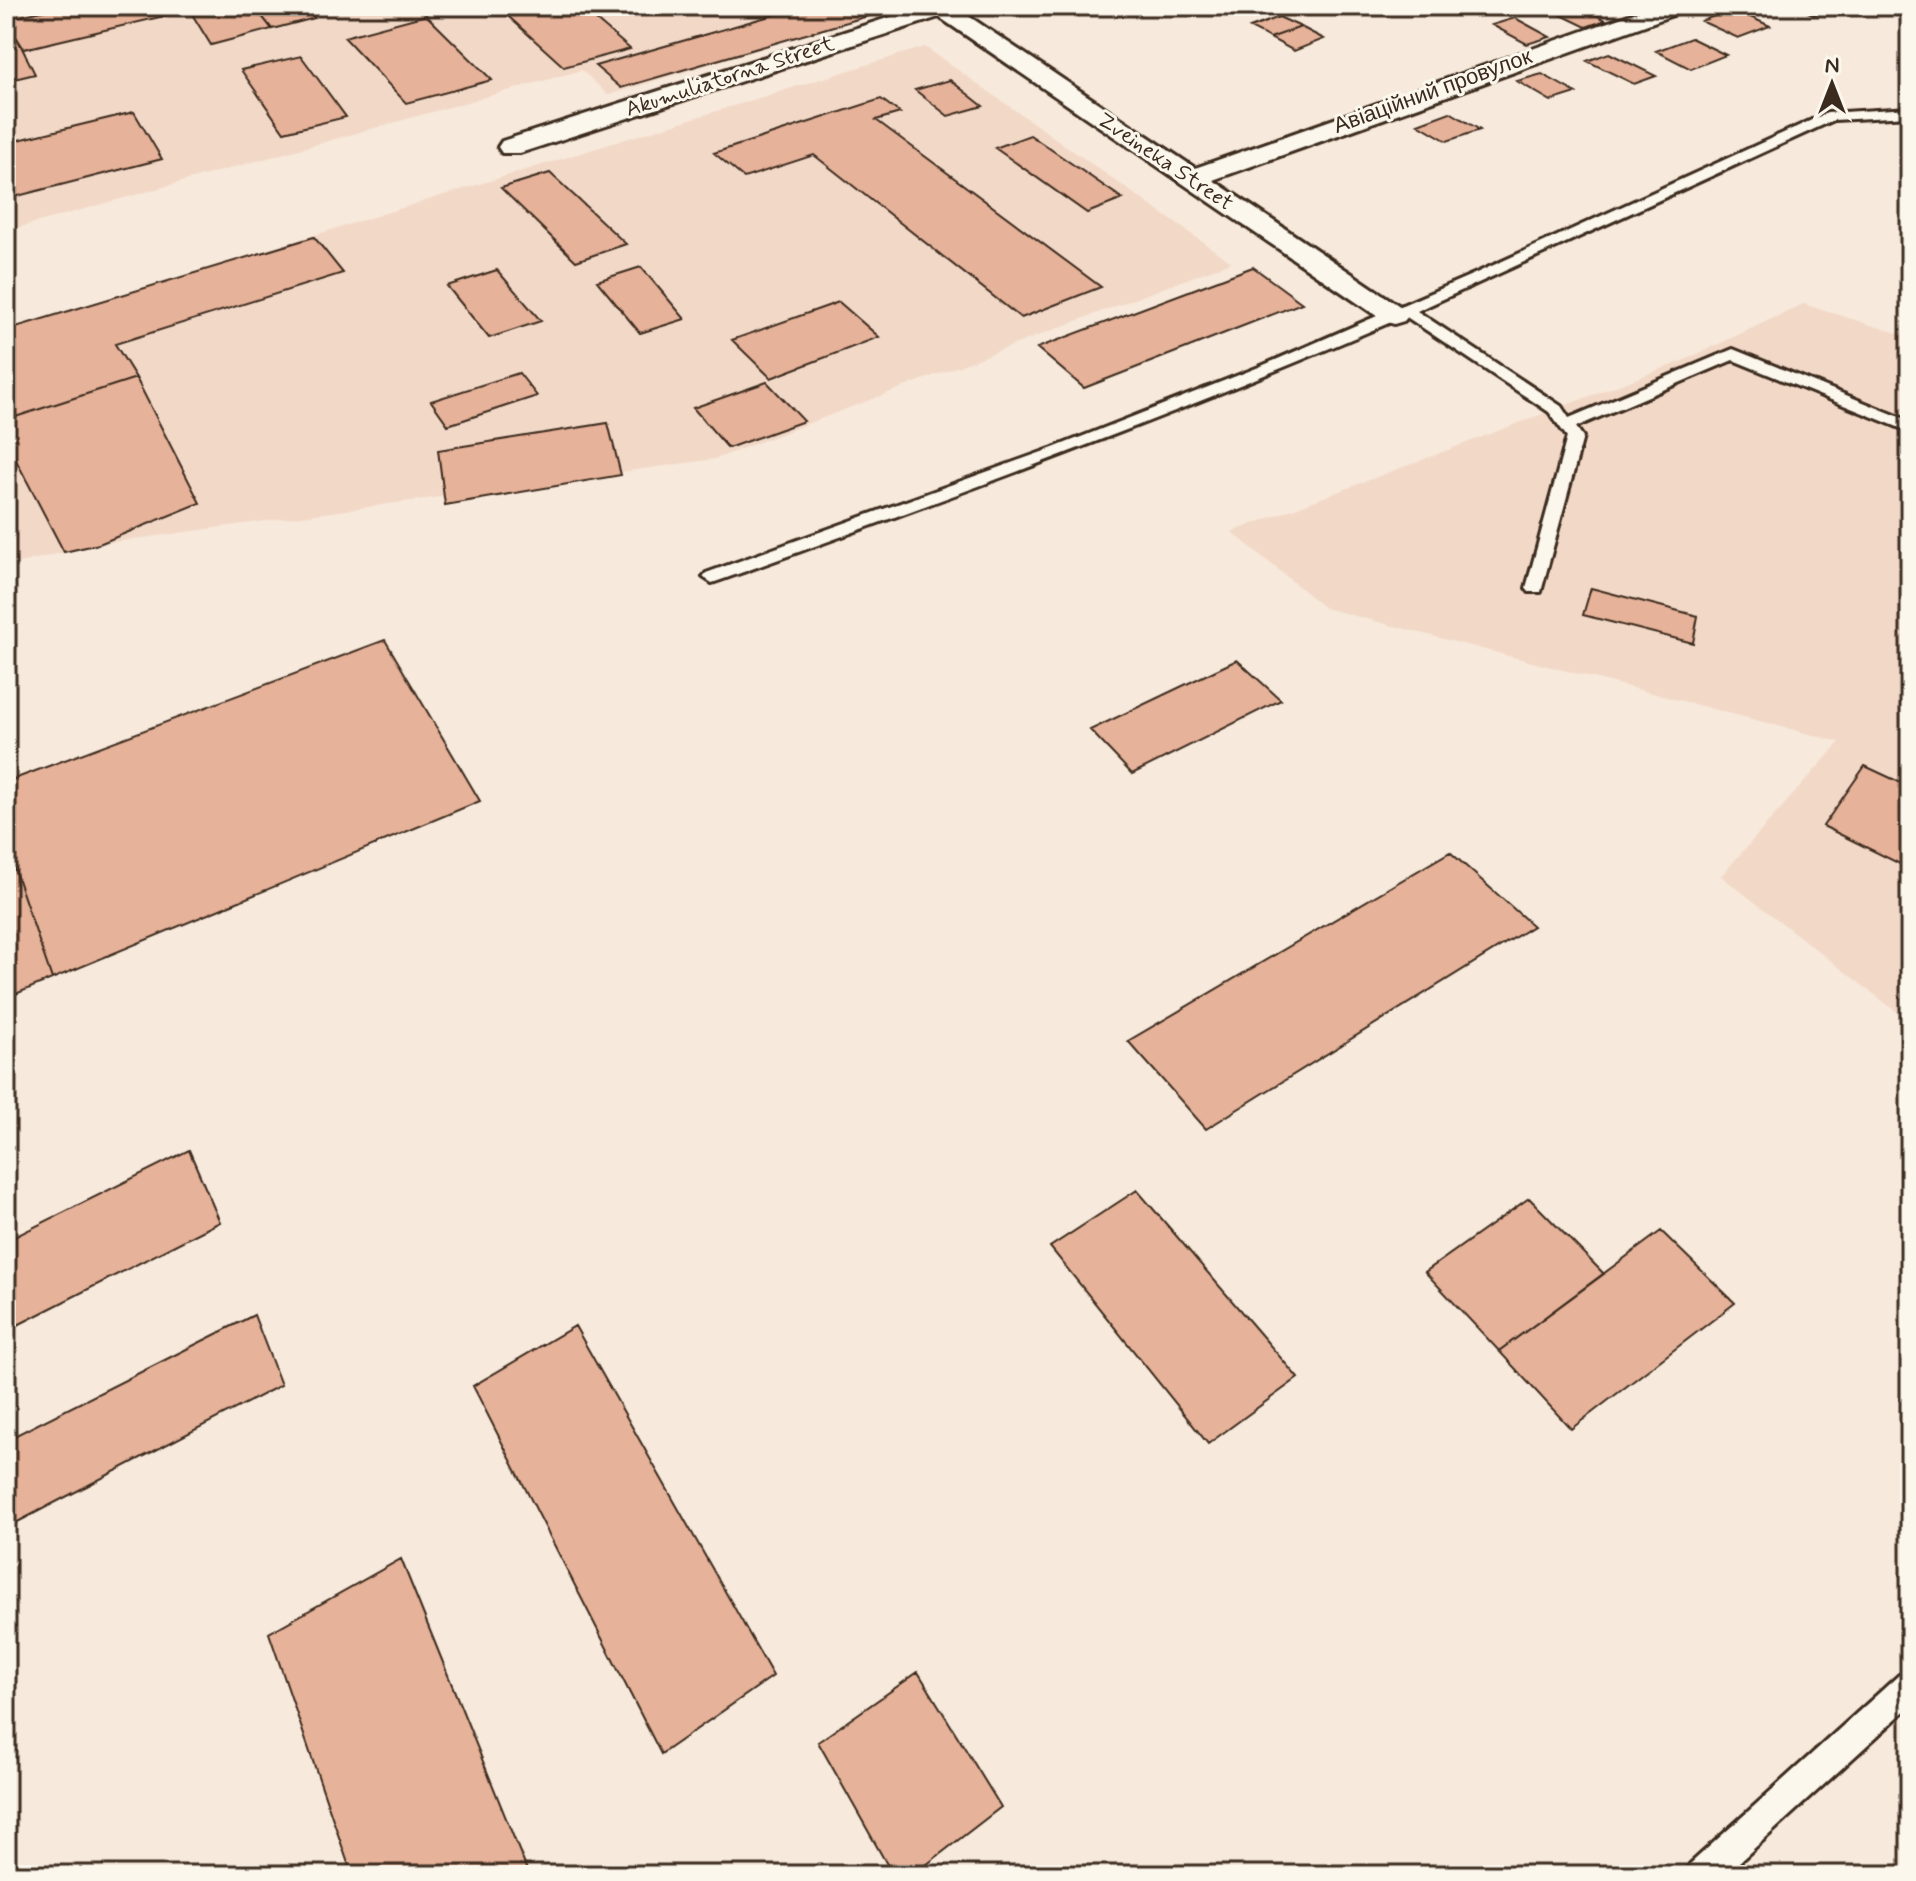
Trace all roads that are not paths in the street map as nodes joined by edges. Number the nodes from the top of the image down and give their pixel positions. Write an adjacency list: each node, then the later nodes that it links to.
1 (1676, 6): 5 (street, Авіаційний провулок)
2 (943, 7): 4 (street, Akumuliatorna Street); 5 (street, Zveineka Street)
3 (1910, 112): 6 (lane)
4 (511, 147)
5 (1190, 179): 6 (street, Zveineka Street)
6 (1400, 312): 7 (lane); 9 (lane)
7 (1566, 425): 8 (lane); 10 (lane)
8 (1910, 427)
9 (712, 577)
10 (1535, 588)
11 (1910, 1686): 12 (lane)
12 (1701, 1875)

